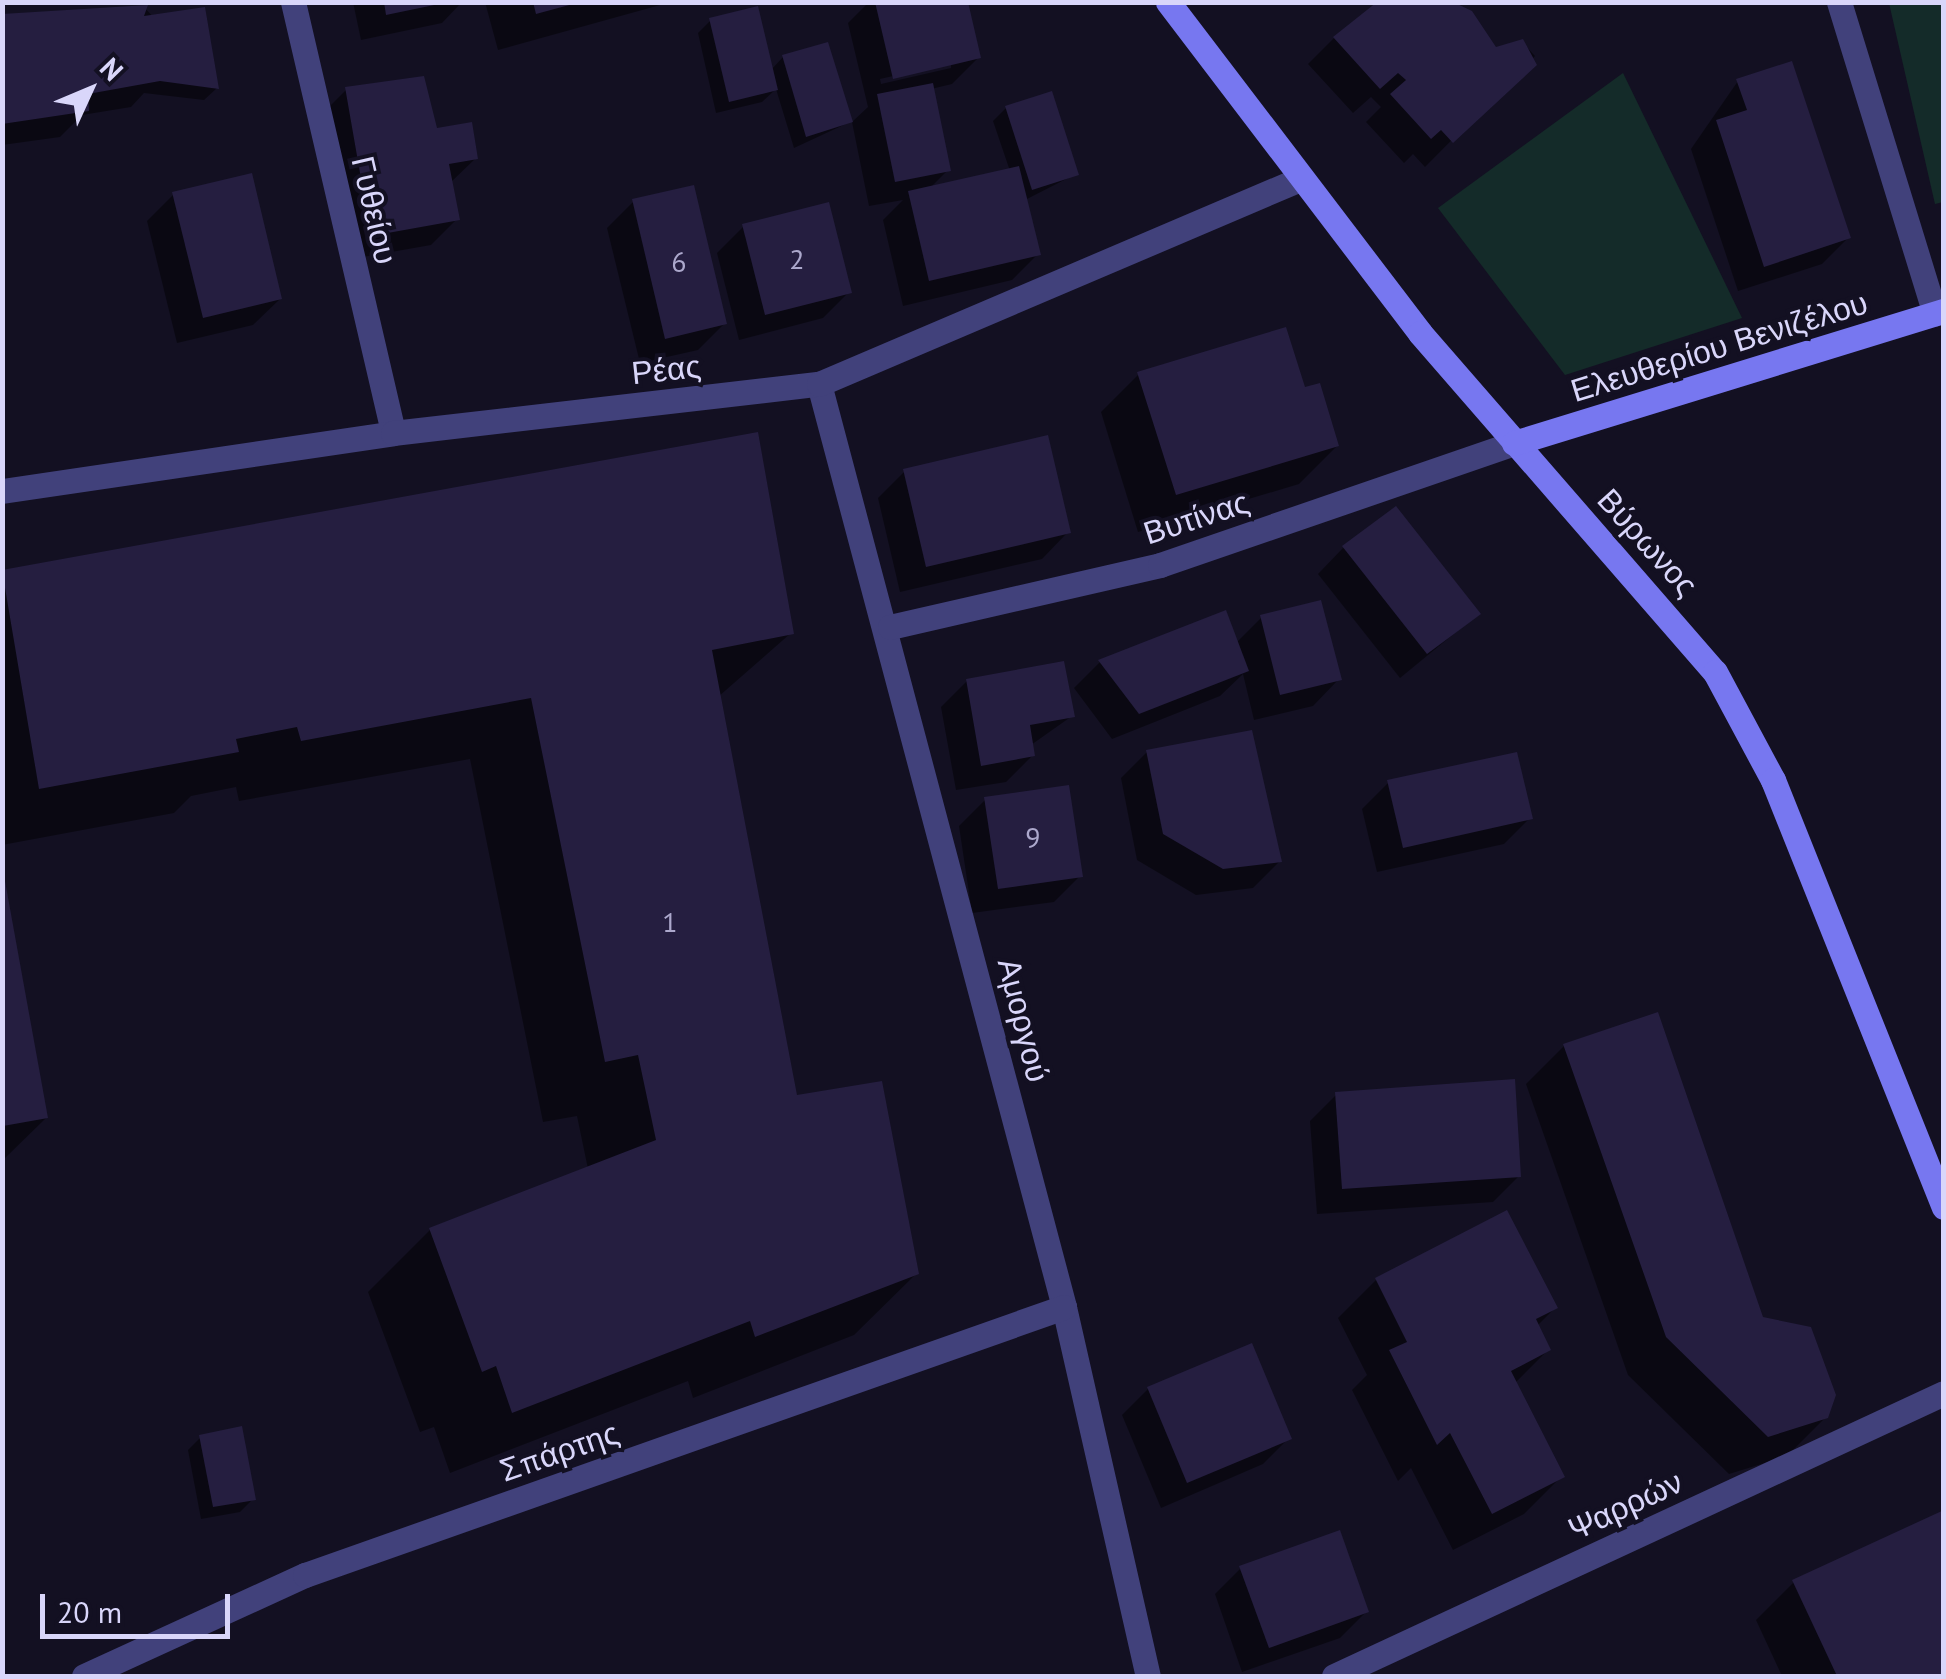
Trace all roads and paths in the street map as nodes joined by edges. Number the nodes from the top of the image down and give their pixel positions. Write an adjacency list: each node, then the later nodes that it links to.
1 (293, 2): 7 (street, Γυθείου)
2 (1168, 2): 4 (street, Βύρωνος)
3 (1839, 2): 5 (street)
4 (1300, 180): 6 (street, Ρέας); 8 (street, Βύρωνος)
5 (1939, 312): 8 (street, Ελευθερίου Βενιζέλου)
6 (819, 384): 7 (street, Ρέας); 10 (street, Αμοργού)
7 (394, 432): 9 (street, Ρέας)
8 (1514, 443): 10 (street, Βυτίνας); 11 (street, Βύρωνος)
9 (2, 491)
10 (890, 627): 12 (street, Αμοργού)
11 (1944, 1207)
12 (1064, 1307): 14 (street, Σπάρτης); 15 (street, Αμοργού)
13 (1944, 1394): 16 (street, Ψαρρών)
14 (84, 1676)
15 (1148, 1676)
16 (1334, 1676)

